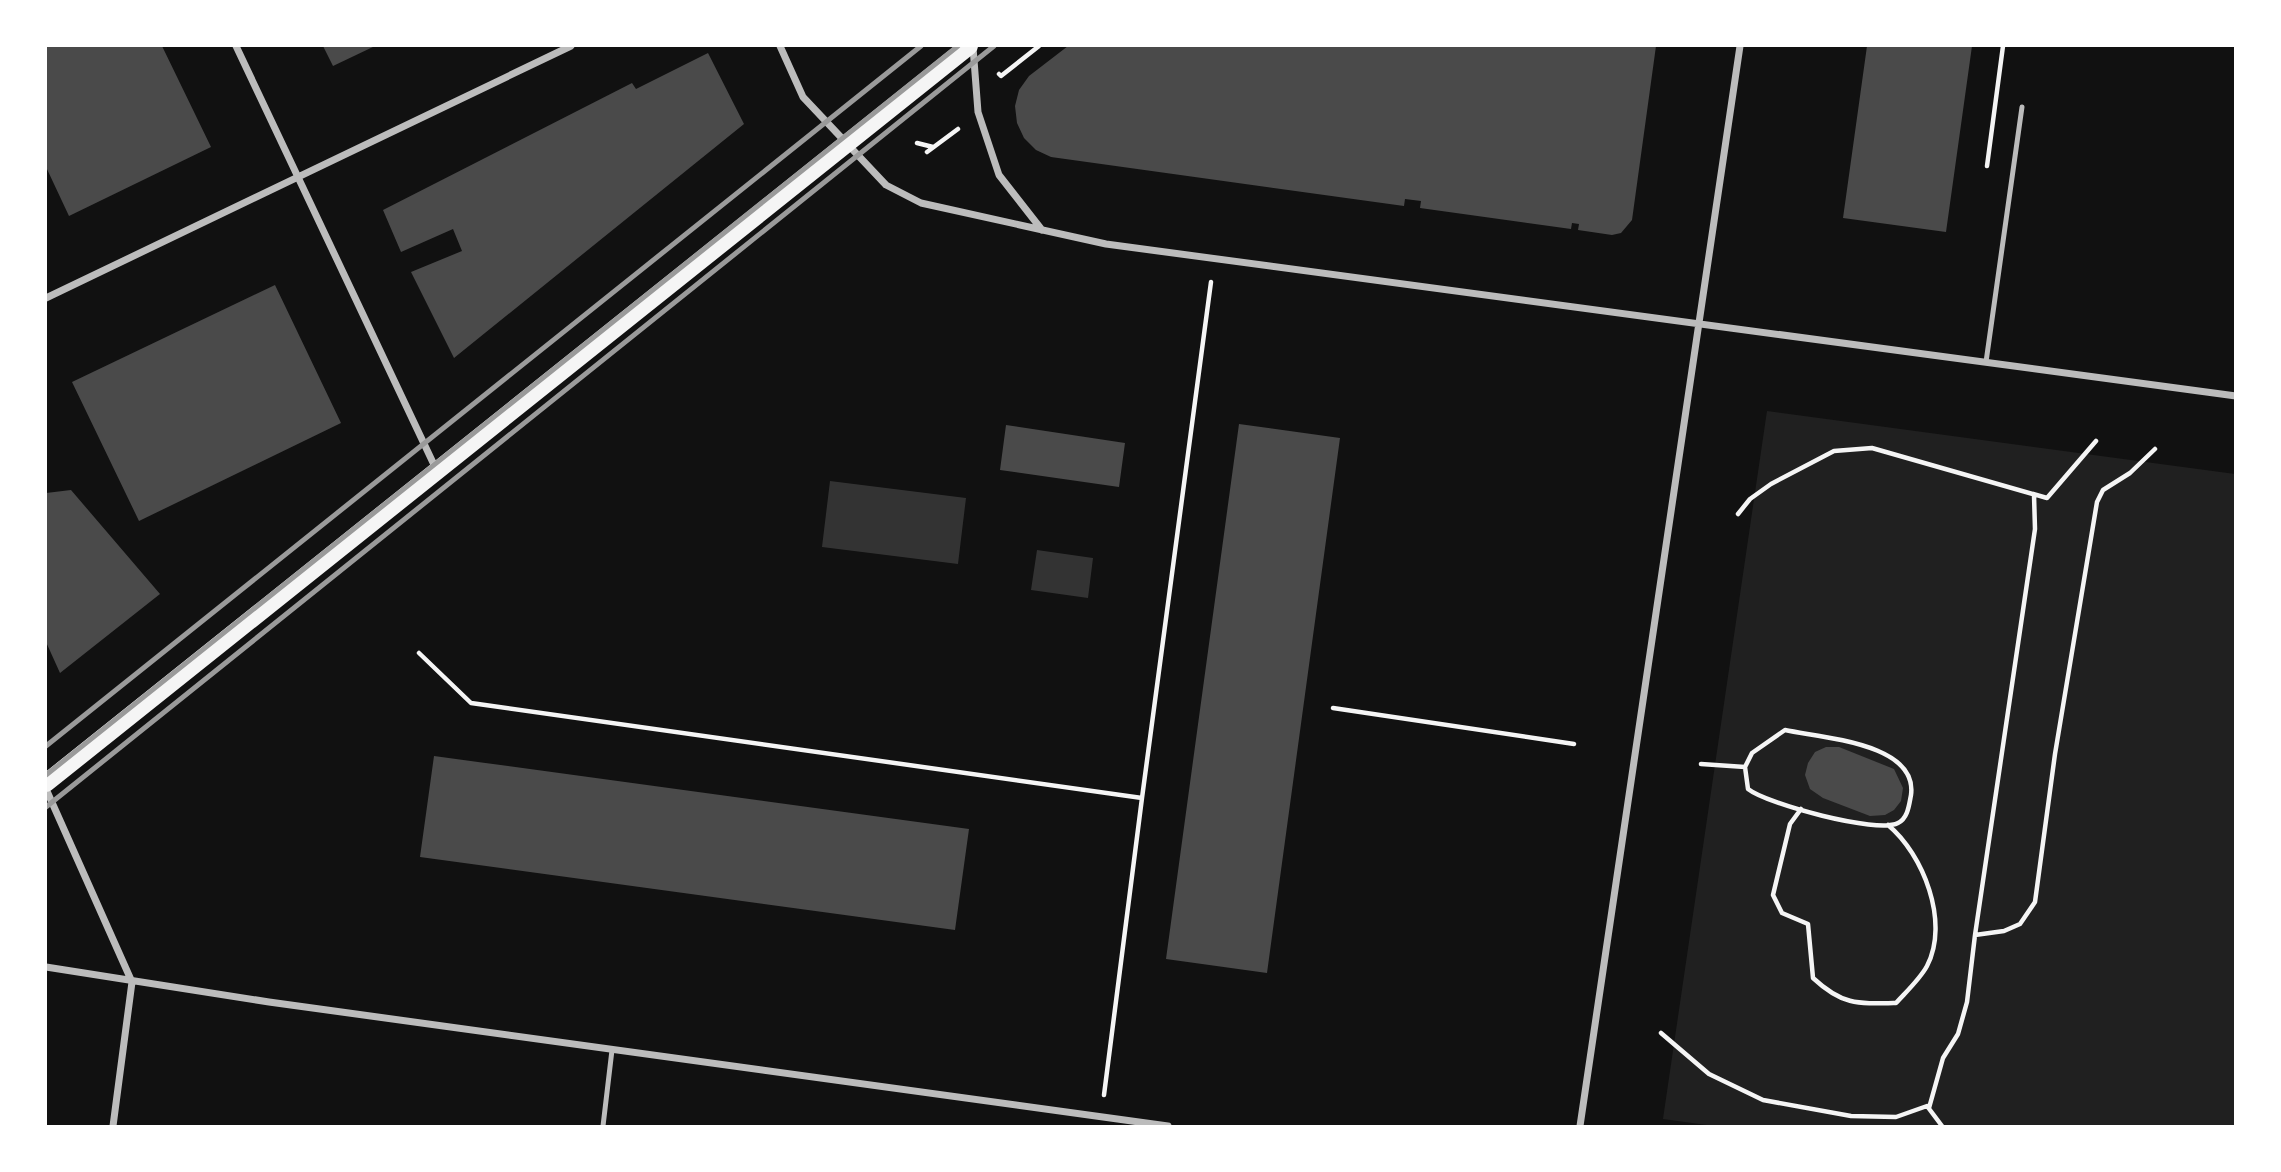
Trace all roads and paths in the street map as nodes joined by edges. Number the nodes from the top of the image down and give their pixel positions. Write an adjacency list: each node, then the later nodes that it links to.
1 (236, 46): 14 (street)
2 (571, 46): 14 (street)
3 (780, 46): 10 (street)
4 (971, 46): 10 (main road); 15 (street)
5 (1039, 46): 7 (path)
6 (1740, 46): 18 (street)
7 (1001, 76)
8 (2022, 107): 19 (lane)
9 (962, 127): 12 (path)
10 (846, 142): 15 (street); 23 (main road)
11 (917, 143): 12 (path)
12 (933, 147): 13 (path)
13 (927, 152)
14 (299, 178): 17 (street); 23 (street)
15 (1043, 231): 16 (street)
16 (1214, 259): 18 (street); 33 (path)
17 (46, 298)
18 (1701, 322): 19 (street); 46 (street)
19 (1986, 362): 20 (street)
20 (2235, 396)
21 (2096, 441): 24 (path)
22 (2155, 449): 36 (path)
23 (437, 470): 31 (main road)
24 (2034, 495): 25 (path); 36 (path)
25 (1738, 514)
26 (419, 653): 33 (path)
27 (1333, 708): 28 (path)
28 (1574, 744)
29 (1701, 764): 30 (path)
30 (1745, 766): 34 (path); 35 (path)
31 (46, 783)
32 (46, 789): 38 (street)
33 (1142, 798): 42 (path)
34 (1801, 809): 35 (path); 35 (path)
35 (1888, 825)
36 (1975, 934): 41 (path)
37 (46, 967): 38 (street)
38 (132, 982): 40 (street); 43 (street)
39 (1661, 1033): 41 (path)
40 (612, 1050): 42 (street); 44 (lane)
41 (1929, 1108): 47 (path)
42 (1101, 1117): 45 (street)
43 (113, 1126)
44 (603, 1126)
45 (1168, 1126)
46 (1580, 1126)
47 (1942, 1126)

